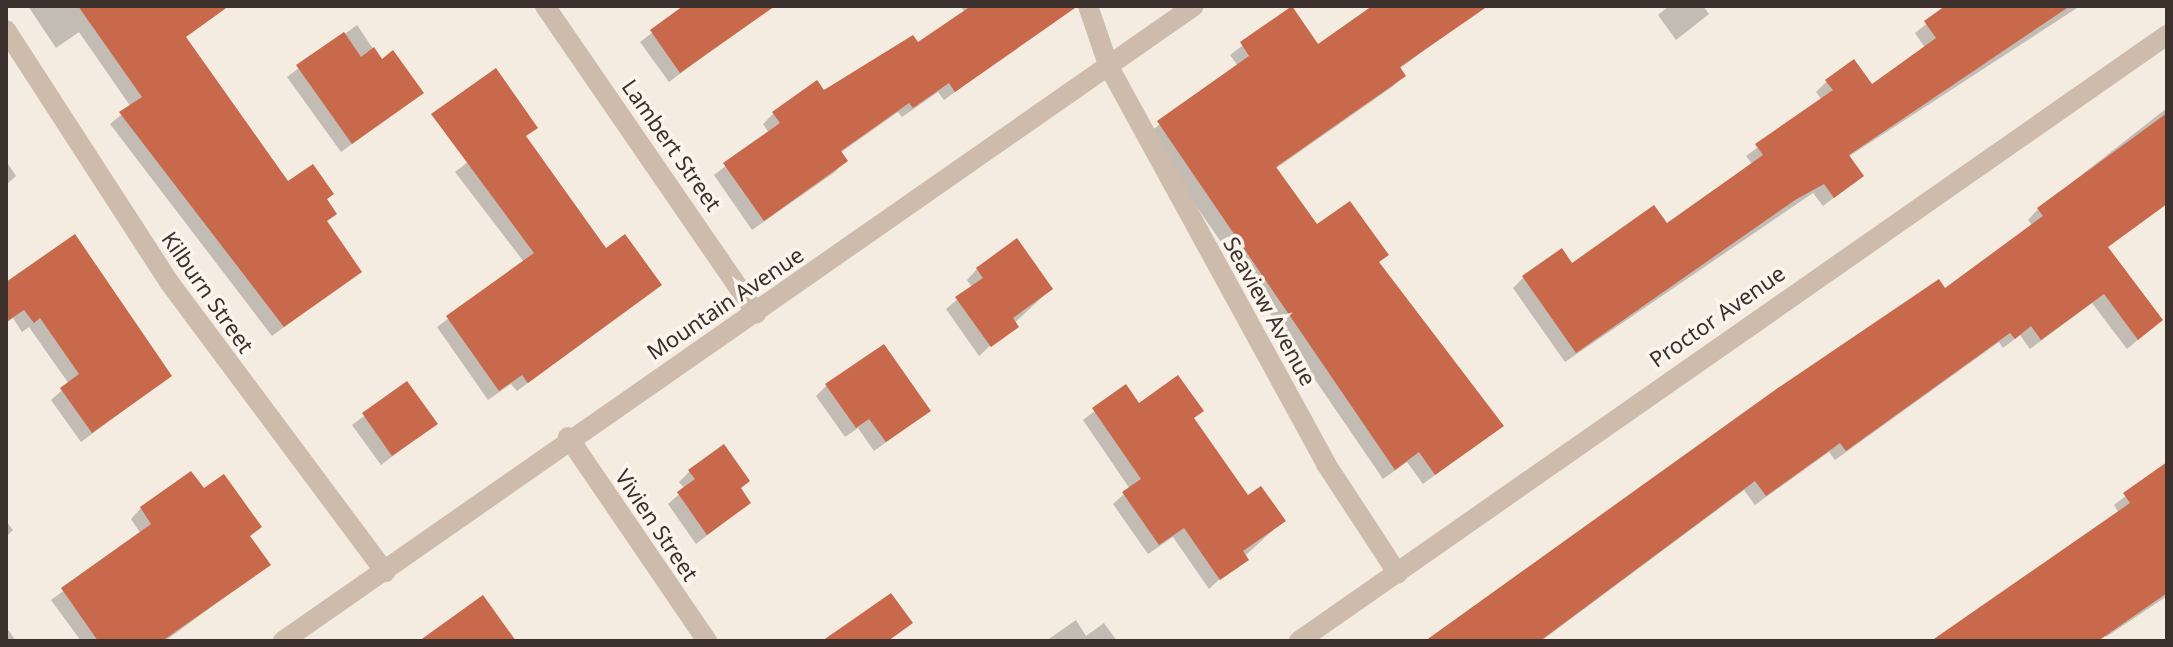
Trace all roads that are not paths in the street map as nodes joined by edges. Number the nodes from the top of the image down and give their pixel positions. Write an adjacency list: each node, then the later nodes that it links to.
1 (545, 6): 7 (street, Lambert Street)
2 (1088, 6): 6 (street, Seaview Avenue)
3 (1194, 6): 6 (street, Mountain Avenue)
4 (6, 30): 9 (street, Kilburn Street)
5 (2167, 35): 10 (street, Proctor Avenue)
6 (1109, 67): 7 (street, Mountain Avenue); 10 (street, Seaview Avenue)
7 (756, 313): 8 (street, Mountain Avenue)
8 (568, 437): 9 (street, Mountain Avenue); 12 (street, Vivien Street)
9 (385, 572): 11 (street, Mountain Avenue)
10 (1398, 574): 13 (street, Proctor Avenue)
11 (283, 641)
12 (707, 641)
13 (1299, 641)

